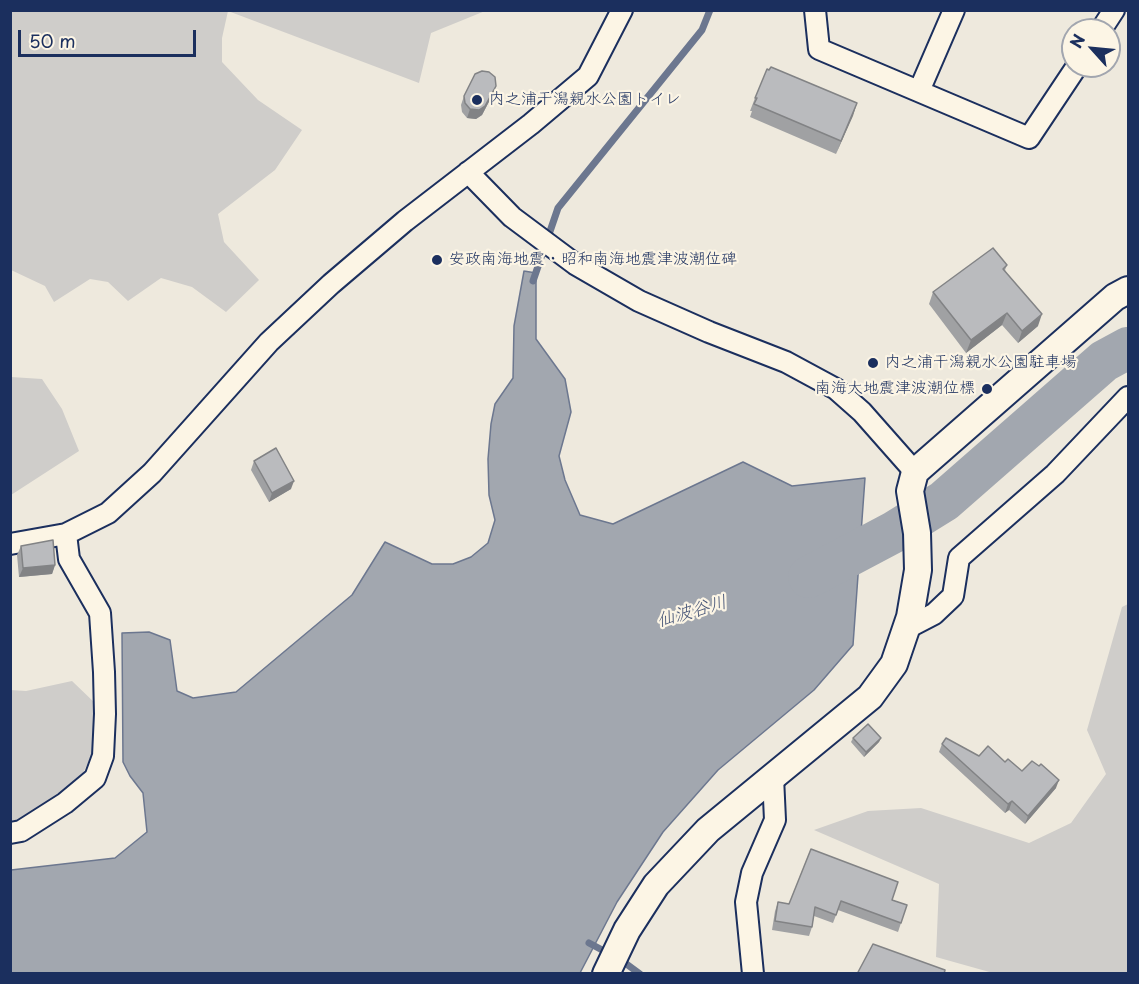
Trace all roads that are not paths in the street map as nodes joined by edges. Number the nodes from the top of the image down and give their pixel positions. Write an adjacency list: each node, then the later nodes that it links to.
1 (622, 10): 6 (street)
2 (815, 10): 5 (street)
3 (954, 10): 5 (street)
4 (1069, 78): 5 (street)
5 (919, 91)
6 (468, 172): 9 (street); 10 (street)
7 (1128, 290): 9 (street)
8 (1128, 397): 12 (street)
9 (913, 482): 12 (street)
10 (66, 534): 11 (street); 14 (street)
11 (10, 544)
12 (908, 623): 13 (street)
13 (773, 777): 15 (street); 16 (street)
14 (10, 833)
15 (606, 974)
16 (753, 974)

